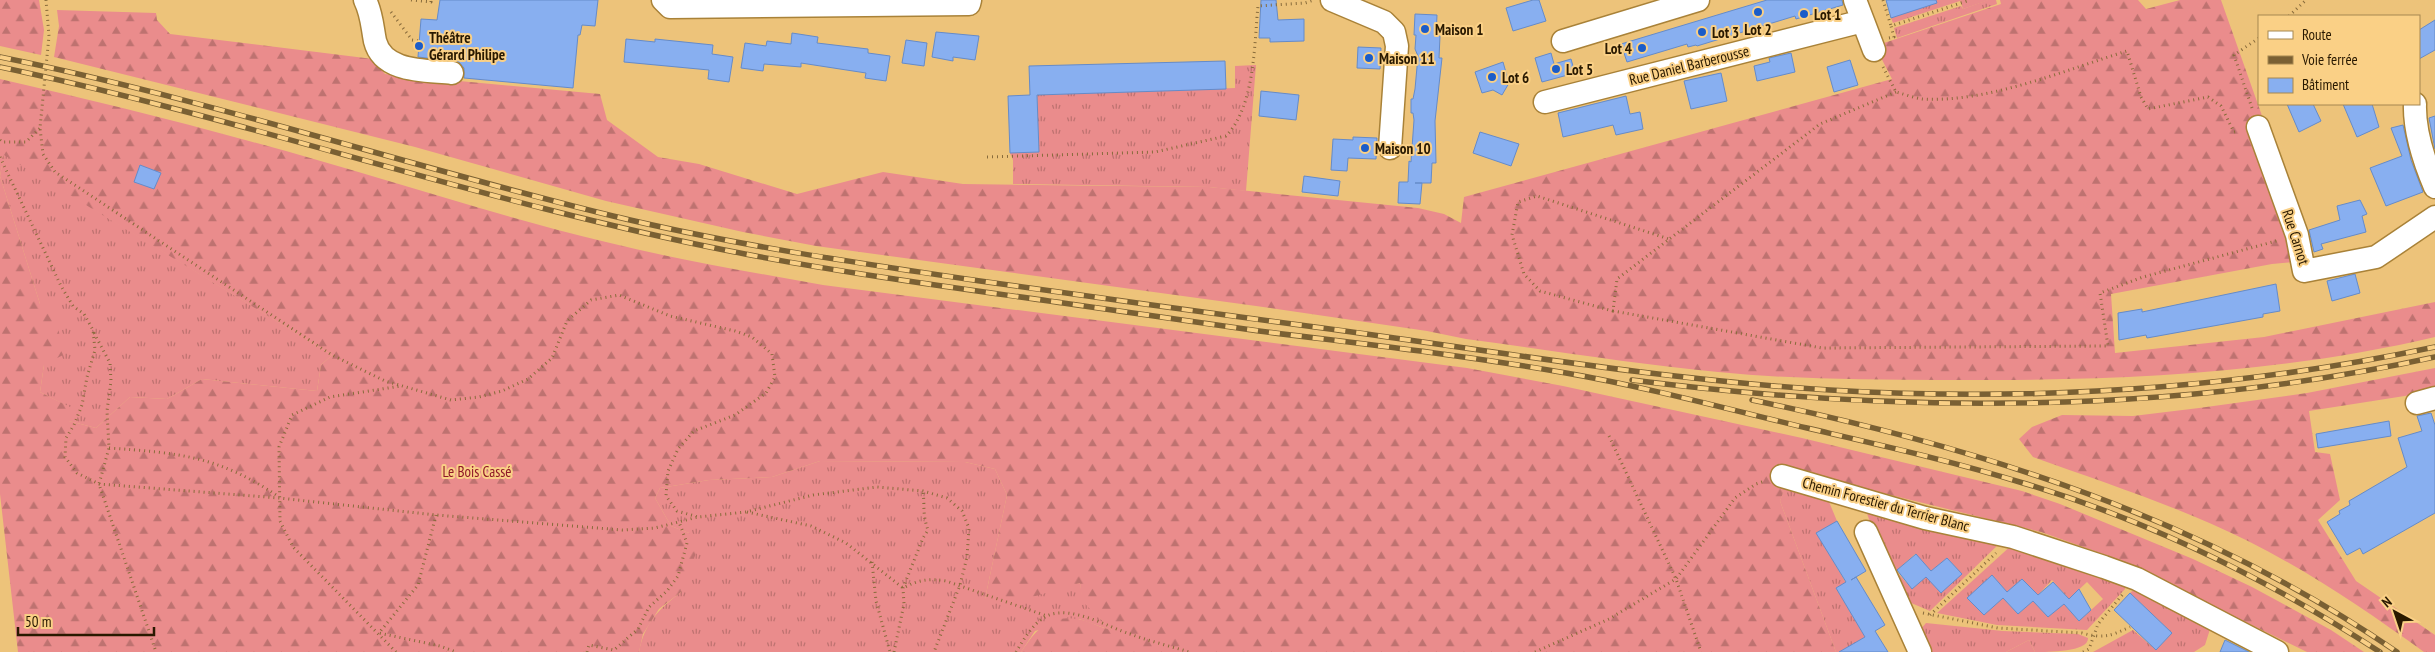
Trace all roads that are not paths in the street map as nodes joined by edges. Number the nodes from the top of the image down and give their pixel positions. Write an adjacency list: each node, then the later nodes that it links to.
1 (365, 0): 10 (street)
2 (662, 0): 6 (street)
3 (1332, 0): 14 (street)
4 (1698, 0): 8 (street)
5 (1855, 0): 7 (street)
6 (970, 2)
7 (1862, 21): 9 (street); 11 (street, Rue Daniel Barberousse)
8 (1563, 41)
9 (1873, 47)
10 (452, 73)
11 (1545, 102)
12 (2415, 105): 15 (street)
13 (2258, 127): 16 (street, Rue Carnot)
14 (1390, 148)
15 (2435, 187)
16 (2435, 216)
17 (1782, 476): 20 (street, Chemin Forestier du Terrier Blanc)
18 (1866, 532): 19 (street)
19 (1920, 652)
20 (2277, 652)

